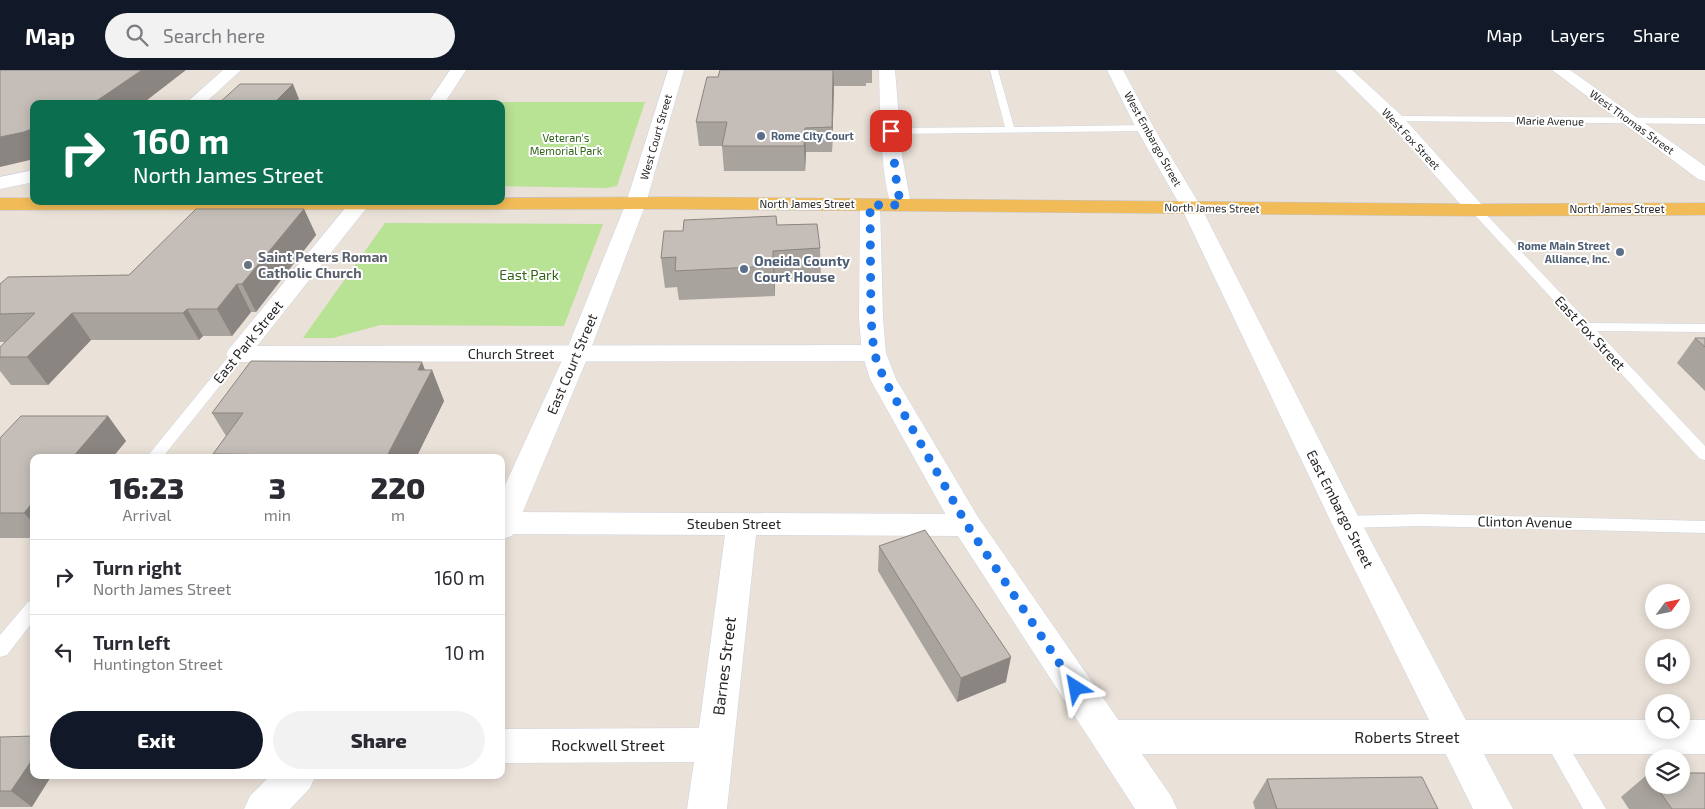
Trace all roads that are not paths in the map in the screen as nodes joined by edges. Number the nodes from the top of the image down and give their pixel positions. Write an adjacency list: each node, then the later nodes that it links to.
1 (233, 70): 9 (street)
2 (458, 70): 10 (street)
3 (676, 70): 21 (street, West Court Street)
4 (887, 70): 16 (street)
5 (994, 70): 15 (lane)
6 (1115, 70): 14 (street, West Embargo Street)
7 (1343, 70): 11 (street, West Fox Street)
8 (1560, 70): 12 (street, West Thomas Street)
9 (198, 100)
10 (438, 100)
11 (1394, 119): 12 (lane, Marie Avenue); 29 (street, West Fox Street)
12 (1632, 121): 13 (lane, Marie Avenue); 17 (street, West Thomas Street)
13 (1705, 121)
14 (1145, 128): 15 (lane); 27 (street, West Embargo Street)
15 (1010, 129): 16 (lane)
16 (891, 131): 26 (street)
17 (1705, 175)
18 (30, 177): 19 (street)
19 (0, 183)
20 (505, 203): 21 (main road, North James Street)
21 (636, 203): 25 (main road, North James Street); 34 (street, East Court Street)
22 (0, 204): 23 (main road, North James Street)
23 (30, 204)
24 (359, 205): 33 (street, East Park Street)
25 (870, 205): 26 (main road, North James Street); 32 (street)
26 (901, 205): 27 (main road, North James Street)
27 (1191, 208): 29 (main road, North James Street); 38 (street, East Embargo Street)
28 (1705, 209): 29 (main road, North James Street)
29 (1476, 210): 30 (lane, East Fox Street)
30 (1584, 328): 31 (lane); 36 (lane, East Fox Street)
31 (1705, 328)
32 (874, 353): 34 (street, Church Street); 41 (street)
33 (238, 354): 34 (street, Church Street); 35 (lane, East Park Street)
34 (577, 354): 37 (street, East Court Street)
35 (156, 454)
36 (1705, 455)
37 (505, 518)
38 (1346, 522): 42 (lane, Clinton Avenue); 46 (street, East Embargo Street)
39 (742, 524): 40 (street, Steuben Street); 41 (street, Steuben Street); 49 (street, Barnes Street)
40 (505, 525)
41 (967, 525): 45 (street)
42 (1705, 527)
43 (30, 612): 44 (lane)
44 (0, 649)
45 (1109, 736): 46 (street, Roberts Street); 54 (street)
46 (1456, 737): 47 (street, Roberts Street); 55 (street, East Embargo Street)
47 (1552, 737): 48 (street, Roberts Street); 56 (lane)
48 (1705, 737)
49 (714, 745): 50 (street, Rockwell Street); 53 (street, Barnes Street)
50 (505, 746)
51 (293, 779): 52 (street)
52 (264, 809)
53 (707, 809)
54 (1157, 809)
55 (1492, 809)
56 (1595, 809)

